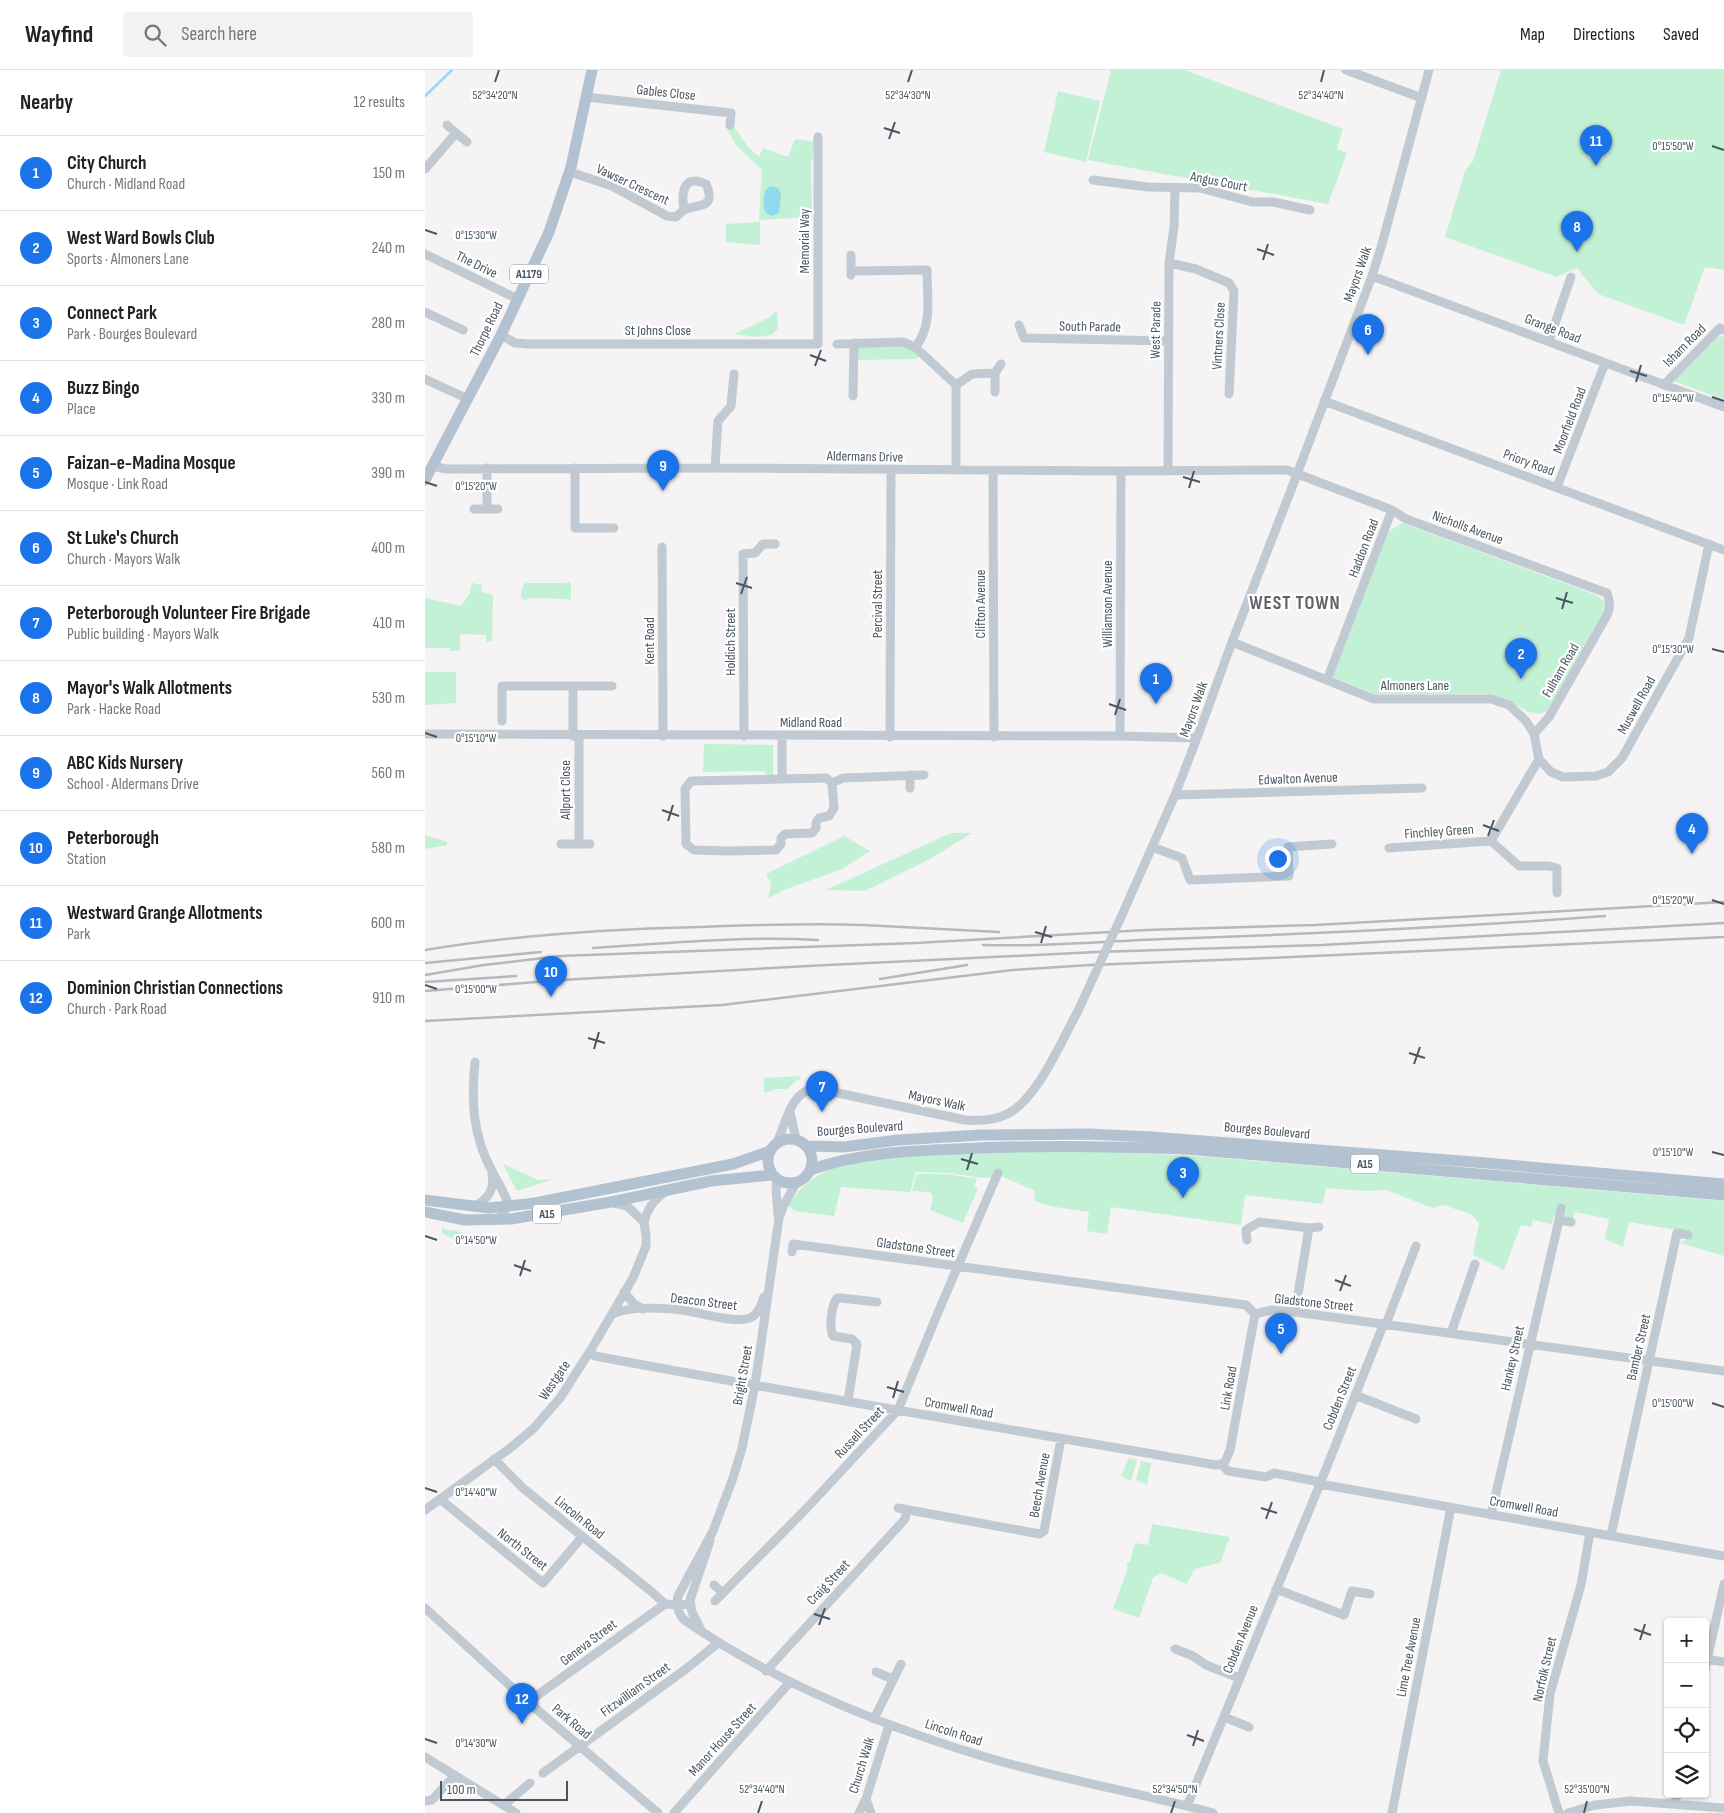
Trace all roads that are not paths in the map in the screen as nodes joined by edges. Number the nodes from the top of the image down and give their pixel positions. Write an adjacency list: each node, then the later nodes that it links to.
1 (592, 70): 4 (main road, Thorpe Road / A1179)
2 (1346, 70): 5 (street)
3 (1429, 70): 5 (street, Mayors Walk)
4 (586, 97): 7 (street, Gables Close); 12 (main road, Thorpe Road / A1179)
5 (1421, 98): 20 (street, Mayors Walk)
6 (447, 125): 8 (street)
7 (730, 125)
8 (456, 133): 10 (street); 11 (street)
9 (818, 137): 31 (street, Memorial Way)
10 (467, 142)
11 (425, 169)
12 (570, 172): 15 (street, Vawser Crescent); 22 (main road, Thorpe Road / A1179)
13 (1093, 180): 14 (street, Angus Court)
14 (1175, 189): 16 (street, Angus Court); 19 (street, West Parade)
15 (684, 210)
16 (1310, 210)
17 (425, 254): 22 (street, The Drive)
18 (851, 255): 33 (street)
19 (1169, 263): 28 (street, West Parade); 42 (street, Vintners Close)
20 (1372, 276): 29 (street, Grange Road); 45 (street, Mayors Walk)
21 (1571, 277): 29 (street)
22 (518, 299): 27 (main road, Thorpe Road / A1179)
23 (425, 312): 25 (street)
24 (1019, 325): 28 (street, South Parade)
25 (463, 330)
26 (1724, 330): 40 (street, Isham Road)
27 (501, 335): 31 (street, St Johns Close); 44 (main road, Thorpe Road / A1179)
28 (1168, 341): 55 (street, West Parade)
29 (1549, 341): 34 (street, Grange Road)
30 (854, 343): 32 (street); 33 (street); 43 (street)
31 (818, 344)
32 (837, 344)
33 (915, 347): 39 (street)
34 (1605, 363): 40 (street, Grange Road); 58 (street, Moorfield Road)
35 (1001, 364): 37 (street)
36 (734, 374): 50 (street)
37 (995, 374): 39 (street); 41 (street)
38 (425, 379): 44 (street)
39 (956, 385): 51 (street)
40 (1664, 385): 46 (street, Grange Road)
41 (995, 392)
42 (1229, 394)
43 (853, 396)
44 (468, 399): 47 (main road, Thorpe Road / A1179)
45 (1325, 401): 56 (street, Mayors Walk); 58 (street, Priory Road)
46 (1724, 407)
47 (432, 466): 48 (street, Aldermans Drive); 57 (main road, Thorpe Road / A1179)
48 (487, 468): 49 (street, Aldermans Drive); 60 (street)
49 (575, 468): 50 (street, Aldermans Drive); 63 (street)
50 (715, 468): 52 (street, Aldermans Drive)
51 (956, 470): 52 (street, Aldermans Drive); 53 (street, Aldermans Drive)
52 (891, 471): 81 (street, Percival Street)
53 (993, 471): 54 (street, Aldermans Drive); 82 (street, Clifton Avenue)
54 (1121, 471): 55 (street, Aldermans Drive); 80 (street, Williamson Avenue)
55 (1168, 471): 56 (street, Aldermans Drive)
56 (1298, 474): 62 (street, Nicholls Avenue); 69 (street, Mayors Walk)
57 (425, 480)
58 (1557, 487): 65 (street, Priory Road)
59 (474, 509): 60 (street)
60 (487, 509): 61 (street)
61 (498, 510)
62 (1392, 510): 68 (street, Nicholls Avenue); 70 (street, Haddon Road)
63 (615, 528)
64 (775, 544): 78 (street, Holdich Street)
65 (1709, 544): 67 (street, Priory Road); 84 (street, Muswell Road)
66 (662, 546): 77 (street, Kent Road)
67 (1724, 550)
68 (1606, 617): 75 (street, Fulham Road)
69 (1232, 642): 70 (street, Almoners Lane); 83 (street, Mayors Walk)
70 (1327, 680): 75 (street, Almoners Lane)
71 (573, 686): 72 (street); 73 (street); 76 (street, Allport Close)
72 (612, 686)
73 (502, 721)
74 (425, 734): 76 (street, Midland Road)
75 (1534, 734): 84 (street)
76 (576, 736): 77 (street, Midland Road); 94 (street, Allport Close)
77 (663, 736): 78 (street, Midland Road)
78 (744, 736): 79 (street, Midland Road)
79 (782, 736): 81 (street, Midland Road); 87 (street)
80 (1120, 736): 82 (street, Midland Road); 83 (street, Midland Road)
81 (890, 737): 82 (street, Midland Road)
82 (994, 737)
83 (1197, 738): 91 (street, Mayors Walk)
84 (1539, 759): 92 (street, Finchley Green)
85 (910, 775): 86 (street); 88 (street); 89 (street)
86 (924, 775)
87 (782, 779): 88 (street); 88 (street)
88 (833, 783)
89 (910, 788)
90 (1422, 788): 91 (street, Edwalton Avenue)
91 (1175, 795): 97 (street, Mayors Walk)
92 (1491, 841): 98 (street, Finchley Green); 99 (street, Finchley Green)
93 (561, 844): 94 (street)
94 (579, 844): 95 (street)
95 (591, 844)
96 (1332, 844): 97 (street)
97 (1152, 847): 101 (street, Mayors Walk, bridge)
98 (1389, 848)
99 (1557, 893)
100 (475, 1062): 106 (street)
101 (790, 1110): 102 (street); 103 (street, Mayors Walk)
102 (796, 1139): 103 (main road, A15); 104 (main road)
103 (774, 1146): 108 (main road); 116 (main road, A15)
104 (807, 1146): 105 (main road); 110 (main road, Bourges Boulevard / A15)
105 (810, 1170): 109 (main road, A15); 112 (main road, Bourges Boulevard / A15)
106 (492, 1172): 115 (street); 116 (street)
107 (998, 1173): 133 (street, Russell Street)
108 (775, 1178): 109 (main road, A15); 111 (main road, A15); 119 (street, Bright Street)
109 (796, 1183): 119 (street, Bright Street)
110 (1724, 1184)
111 (667, 1190): 114 (main road, A15); 122 (street)
112 (1724, 1196)
113 (425, 1200): 115 (main road, A15)
114 (611, 1202): 120 (main road, A15); 122 (street)
115 (475, 1206): 116 (main road, A15)
116 (509, 1206): 120 (street)
117 (1561, 1208): 121 (street, Hankey Street)
118 (425, 1212): 120 (main road, A15)
119 (779, 1218): 134 (street, Bright Street)
120 (493, 1220)
121 (1559, 1220): 123 (street); 143 (street, Hankey Street)
122 (643, 1222): 135 (street, Westgate)
123 (1571, 1222)
124 (1680, 1222): 127 (street, Bamber Street)
125 (1319, 1227): 126 (street)
126 (1309, 1228): 129 (street); 138 (street)
127 (1677, 1233): 128 (street); 145 (street, Bamber Street)
128 (1688, 1235)
129 (1247, 1240)
130 (1416, 1246): 141 (street, Cobden Street)
131 (792, 1252): 133 (street, Gladstone Street)
132 (1475, 1264): 142 (street)
133 (957, 1267): 140 (street, Gladstone Street); 150 (street, Russell Street)
134 (768, 1283): 137 (street, Deacon Street); 147 (street, Bright Street)
135 (624, 1292): 137 (street); 139 (street, Westgate)
136 (877, 1302): 149 (street)
137 (643, 1309): 139 (street, Deacon Street)
138 (1295, 1312): 140 (street, Gladstone Street); 141 (street, Gladstone Street)
139 (613, 1314): 144 (street, Westgate)
140 (1255, 1314): 154 (street, Link Road)
141 (1385, 1324): 142 (street, Gladstone Street); 148 (street, Cobden Street)
142 (1451, 1333): 143 (street, Gladstone Street)
143 (1530, 1345): 145 (street, Gladstone Street); 159 (street, Hankey Street)
144 (590, 1352): 147 (street, Cromwell Road); 153 (street, Westgate)
145 (1649, 1361): 146 (street, Gladstone Street); 163 (street, Bamber Street)
146 (1724, 1371)
147 (755, 1385): 149 (street, Cromwell Road); 160 (street, Bright Street)
148 (1355, 1396): 151 (street); 155 (street, Cobden Street)
149 (848, 1401): 150 (street, Cromwell Road)
150 (898, 1410): 152 (street, Cromwell Road); 170 (street, Russell Street)
151 (1416, 1419)
152 (1061, 1439): 154 (street, Cromwell Road); 162 (street, Beech Avenue)
153 (494, 1459): 156 (street, Westgate); 164 (street, Lincoln Road)
154 (1221, 1464): 155 (street, Cromwell Road)
155 (1320, 1483): 157 (street, Cromwell Road); 168 (street, Cobden Avenue)
156 (440, 1499): 158 (street, Westgate); 164 (street, North Street)
157 (1451, 1507): 159 (street, Cromwell Road); 212 (street, Lime Tree Avenue)
158 (425, 1510)
159 (1491, 1515): 161 (street, Cromwell Road)
160 (713, 1531): 172 (street, Bright Street); 173 (street, Bright Street)
161 (1590, 1532): 163 (street, Cromwell Road); 213 (street, Norfolk Street)
162 (1040, 1534): 184 (street, Craig Street)
163 (1611, 1535): 165 (street, Cromwell Road)
164 (582, 1537): 169 (street, Lincoln Road)
165 (1724, 1556)
166 (1724, 1584): 181 (street)
167 (714, 1585): 170 (street)
168 (1276, 1589): 171 (street); 186 (street, Cobden Avenue)
169 (652, 1592): 173 (street, Lincoln Road); 175 (street, Lincoln Road)
170 (723, 1593): 174 (street, Russell Street)
171 (1370, 1594)
172 (690, 1600): 173 (street, Lincoln Road); 177 (street, Lincoln Road)
173 (677, 1601): 175 (street, Lincoln Road); 177 (street, Lincoln Road)
174 (715, 1601)
175 (665, 1604): 189 (street, Geneva Street)
176 (425, 1608): 189 (street, Park Road)
177 (703, 1632): 178 (street, Lincoln Road)
178 (718, 1643): 184 (street, Lincoln Road); 194 (street, Fitzwilliam Street)
179 (1175, 1649): 186 (street)
180 (1724, 1662): 183 (street)
181 (1706, 1663)
182 (901, 1664): 187 (street)
183 (1709, 1664)
184 (766, 1671): 188 (street, Lincoln Road)
185 (875, 1672): 187 (street)
186 (1239, 1678): 190 (street, Cobden Avenue)
187 (893, 1680): 191 (street)
188 (790, 1682): 191 (street, Lincoln Road); 208 (street, Manor House Street)
189 (528, 1702): 194 (street, Park Road)
190 (1224, 1717): 193 (street); 204 (street, Cobden Avenue)
191 (874, 1719): 192 (street, Lincoln Road)
192 (889, 1725): 200 (street, Church Walk); 204 (street, Lincoln Road)
193 (1249, 1727)
194 (581, 1746): 196 (street, Fitzwilliam Street); 207 (street, Park Road)
195 (425, 1757): 197 (street)
196 (543, 1773)
197 (455, 1775): 201 (street); 203 (street)
198 (530, 1783): 203 (street)
199 (1676, 1798): 202 (street)
200 (866, 1799): 209 (street, Church Walk); 210 (street)
201 (425, 1800)
202 (1675, 1804): 205 (street); 214 (street)
203 (505, 1805): 206 (street)
204 (1187, 1806): 211 (street, Lincoln Road)
205 (1724, 1808)
206 (516, 1813)
207 (658, 1813)
208 (674, 1813)
209 (859, 1813)
210 (871, 1813)
211 (1213, 1813)
212 (1392, 1813)
213 (1559, 1813)
214 (1568, 1813)

